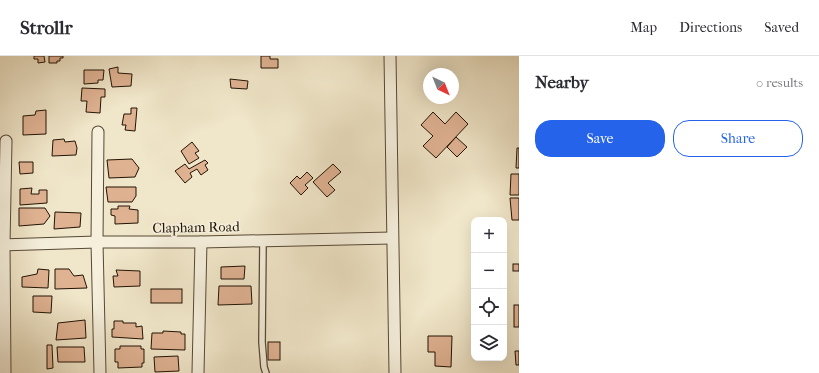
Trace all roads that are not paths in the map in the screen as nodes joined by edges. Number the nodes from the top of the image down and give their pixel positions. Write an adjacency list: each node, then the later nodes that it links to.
1 (390, 56): 4 (street)
2 (98, 132): 6 (street)
3 (6, 141): 8 (street)
4 (392, 238): 5 (street, Clapham Road); 13 (street)
5 (263, 241): 7 (street, Clapham Road); 12 (lane)
6 (97, 242): 7 (street, Clapham Road); 8 (street, Clapham Road); 10 (street)
7 (201, 242): 11 (street)
8 (2, 245): 9 (street)
9 (5, 373)
10 (100, 373)
11 (198, 373)
12 (266, 373)
13 (396, 373)

